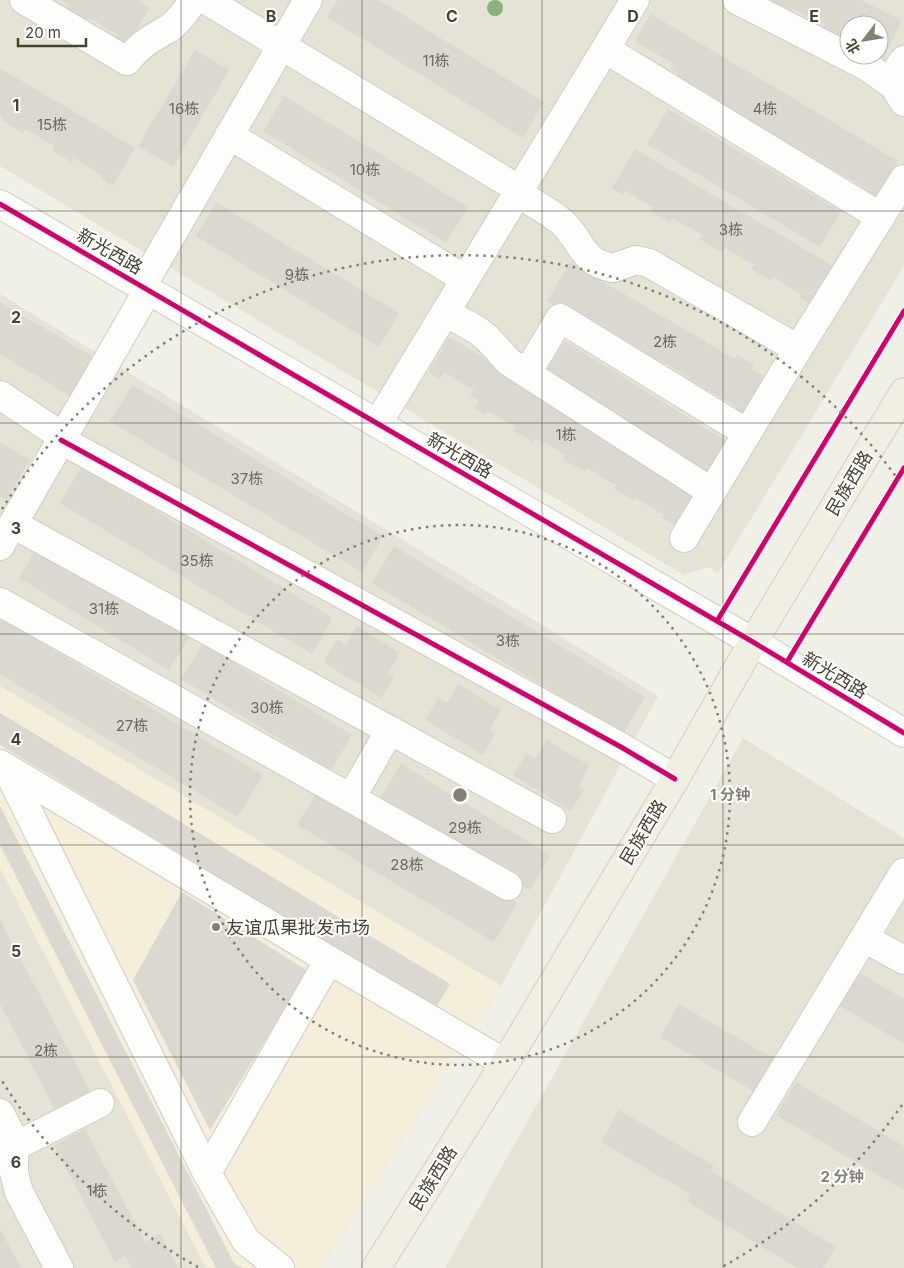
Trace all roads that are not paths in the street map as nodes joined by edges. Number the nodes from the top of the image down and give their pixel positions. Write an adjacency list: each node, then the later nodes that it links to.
1 (24, 0): 2 (street)
2 (194, 0)
3 (206, 0): 7 (street)
4 (308, 0): 7 (street)
5 (635, 0): 8 (street)
6 (737, 0): 10 (street)
7 (281, 45): 11 (street); 13 (street)
8 (605, 49): 13 (street); 15 (street)
9 (904, 60): 10 (street)
10 (897, 92)
11 (229, 135): 16 (street); 17 (street)
12 (904, 179): 15 (street)
13 (519, 192): 16 (street); 19 (street)
14 (0, 204): 17 (street, 新光西路)
15 (881, 217): 19 (street)
16 (465, 280): 18 (street)
17 (145, 288): 23 (street, 新光西路); 25 (street)
18 (445, 312): 20 (street); 23 (street)
19 (798, 349): 24 (street)
20 (526, 373): 24 (street); 26 (street)
21 (904, 392): 30 (main road, 民族西路)
22 (0, 395): 25 (street)
23 (378, 423): 30 (street, 新光西路)
24 (747, 433): 26 (street)
25 (62, 438): 27 (street); 34 (street)
26 (712, 492): 28 (street)
27 (5, 531): 31 (street)
28 (684, 538)
29 (0, 602): 35 (street)
30 (753, 642): 32 (street, 新光西路); 34 (main road, 民族西路)
31 (390, 730): 35 (street); 36 (street)
32 (904, 733)
33 (3, 765): 40 (street); 47 (street)
34 (675, 779): 42 (main road, 民族西路)
35 (351, 798): 38 (street)
36 (552, 819)
37 (904, 872): 39 (street)
38 (508, 886)
39 (864, 938): 41 (street); 45 (street)
40 (329, 960): 42 (street); 47 (street)
41 (904, 960)
42 (505, 1063): 50 (main road, 民族西路)
43 (100, 1104): 46 (street)
44 (0, 1113): 46 (street)
45 (752, 1122)
46 (7, 1150): 48 (street)
47 (207, 1172): 49 (street)
48 (59, 1268)
49 (280, 1268)
50 (376, 1268)

